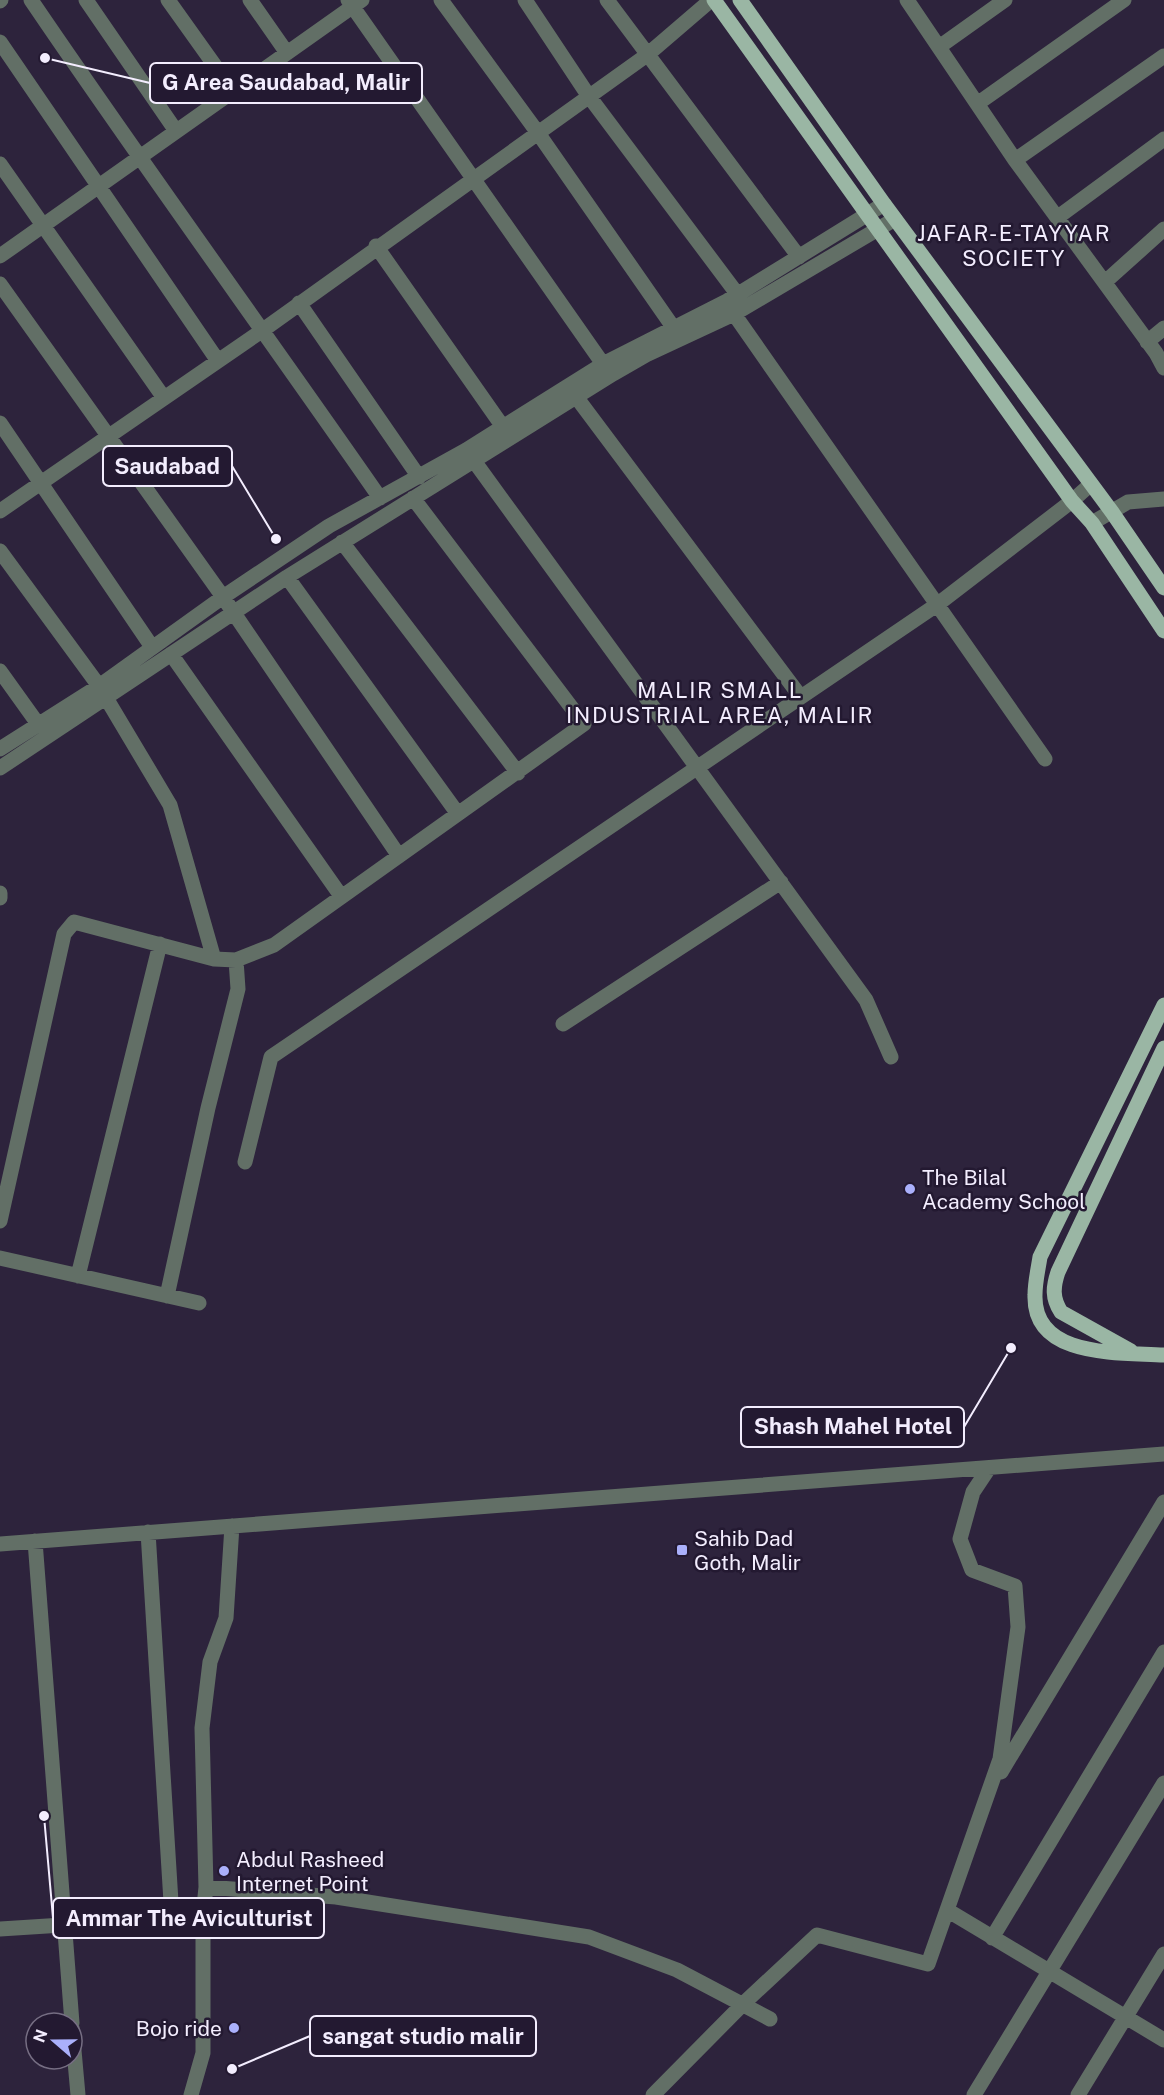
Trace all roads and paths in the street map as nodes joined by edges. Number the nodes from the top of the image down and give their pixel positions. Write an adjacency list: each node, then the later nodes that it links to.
1 (31, 0): 25 (street)
2 (86, 0): 22 (street)
3 (168, 0): 19 (street)
4 (250, 0): 16 (street)
5 (441, 0): 23 (street)
6 (525, 0): 20 (street)
7 (607, 0): 17 (street)
8 (712, 0): 17 (street); 31 (main road)
9 (740, 0): 30 (main road)
10 (907, 0): 15 (street)
11 (1005, 0): 15 (street)
12 (1124, 0): 21 (street)
13 (354, 2): 16 (street); 28 (street)
14 (0, 42): 29 (street)
15 (939, 48): 21 (street)
16 (286, 53): 19 (street)
17 (647, 55): 20 (street); 39 (street)
18 (1164, 56): 26 (street)
19 (233, 91): 22 (street)
20 (588, 94): 23 (street); 43 (street)
21 (977, 104): 26 (street)
22 (176, 131): 25 (street)
23 (538, 133): 28 (street); 46 (street)
24 (1164, 139): 32 (street)
25 (138, 158): 29 (street); 48 (street)
26 (1015, 160): 32 (street)
27 (0, 164): 34 (street)
28 (473, 180): 37 (street); 51 (street)
29 (98, 186): 34 (street); 50 (street)
30 (884, 204): 31 (street); 33 (main road)
31 (865, 214): 36 (main road); 39 (street)
32 (1058, 217): 41 (street)
33 (895, 219): 36 (street); 61 (main road)
34 (42, 226): 38 (street); 54 (street)
35 (1164, 229): 41 (street)
36 (876, 230): 40 (street); 65 (main road)
37 (376, 246): 44 (street); 56 (street)
38 (0, 256)
39 (798, 257): 40 (street)
40 (782, 276): 43 (street); 45 (street)
41 (1105, 282): 49 (street)
42 (0, 284): 57 (street)
43 (738, 295): 46 (street)
44 (299, 303): 48 (street); 59 (street)
45 (734, 314): 53 (street); 74 (street)
46 (673, 327): 51 (street)
47 (1164, 328): 49 (street)
48 (263, 330): 50 (street); 62 (street)
49 (1156, 348): 52 (street)
50 (218, 361): 54 (street)
51 (603, 364): 53 (street)
52 (1164, 368)
53 (573, 392): 56 (street); 58 (street); 81 (street)
54 (164, 398): 57 (street)
55 (0, 423): 60 (street)
56 (503, 428): 58 (street)
57 (108, 436): 60 (street); 73 (street)
58 (470, 456): 59 (street); 63 (street); 86 (street)
59 (419, 477): 62 (street)
60 (40, 483): 66 (street); 77 (street)
61 (1091, 484): 65 (street); 67 (main road)
62 (380, 498): 73 (street)
63 (413, 498): 69 (street); 87 (street)
64 (1164, 499): 67 (street)
65 (1072, 501): 68 (main road); 74 (street)
66 (0, 511)
67 (1112, 512): 68 (street); 72 (main road)
68 (1092, 524): 76 (main road)
69 (342, 542): 71 (street); 87 (street)
70 (0, 551): 80 (street)
71 (287, 577): 75 (street); 88 (street)
72 (1164, 588)
73 (223, 597): 75 (street); 77 (street)
74 (938, 604): 81 (street); 84 (street)
75 (233, 612): 78 (street); 89 (street)
76 (1164, 631)
77 (152, 647): 80 (street)
78 (171, 654): 80 (street); 92 (street)
79 (0, 671): 82 (street)
80 (101, 692): 82 (street); 85 (street); 95 (street)
81 (800, 696): 86 (street)
82 (38, 724): 83 (street)
83 (0, 749)
84 (1045, 759)
85 (0, 768)
86 (698, 769): 90 (street); 101 (street)
87 (518, 773): 88 (street)
88 (458, 814): 89 (street)
89 (399, 856): 92 (street)
90 (780, 882): 98 (street); 100 (street)
91 (0, 893): 93 (street)
92 (341, 896): 96 (street)
93 (0, 898)
94 (160, 945): 95 (street); 102 (street); 104 (street)
95 (214, 959): 96 (street)
96 (236, 960): 105 (street)
97 (1164, 1005): 107 (main road)
98 (563, 1024)
99 (1164, 1048): 107 (main road)
100 (891, 1057)
101 (245, 1162)
102 (0, 1221)
103 (0, 1258): 104 (street)
104 (78, 1276): 105 (street)
105 (167, 1296): 106 (street)
106 (199, 1303)
107 (1133, 1353): 108 (main road)
108 (1164, 1354)
109 (1164, 1454): 110 (street)
110 (988, 1468): 112 (street); 118 (street)
111 (1164, 1502): 118 (street)
112 (232, 1526): 113 (street); 119 (street)
113 (148, 1532): 114 (street); 122 (street)
114 (35, 1541): 115 (street); 123 (street)
115 (0, 1544)
116 (1164, 1652): 125 (street)
117 (1164, 1783): 127 (street)
118 (987, 1796): 120 (street)
119 (206, 1887): 121 (street); 128 (street)
120 (947, 1910): 125 (street); 128 (street)
121 (203, 1916): 122 (street); 135 (street)
122 (172, 1917): 123 (street)
123 (62, 1923): 124 (street); 129 (street)
124 (0, 1929)
125 (992, 1938): 127 (street)
126 (1164, 1954): 130 (street)
127 (1049, 1972): 130 (street); 137 (street)
128 (744, 2003): 131 (street); 136 (street)
129 (71, 2011)
130 (1125, 2017): 132 (street); 138 (street)
131 (770, 2019)
132 (1164, 2040)
133 (76, 2071): 134 (street)
134 (78, 2095)
135 (191, 2095)
136 (653, 2095)
137 (974, 2095)
138 (1078, 2095)

